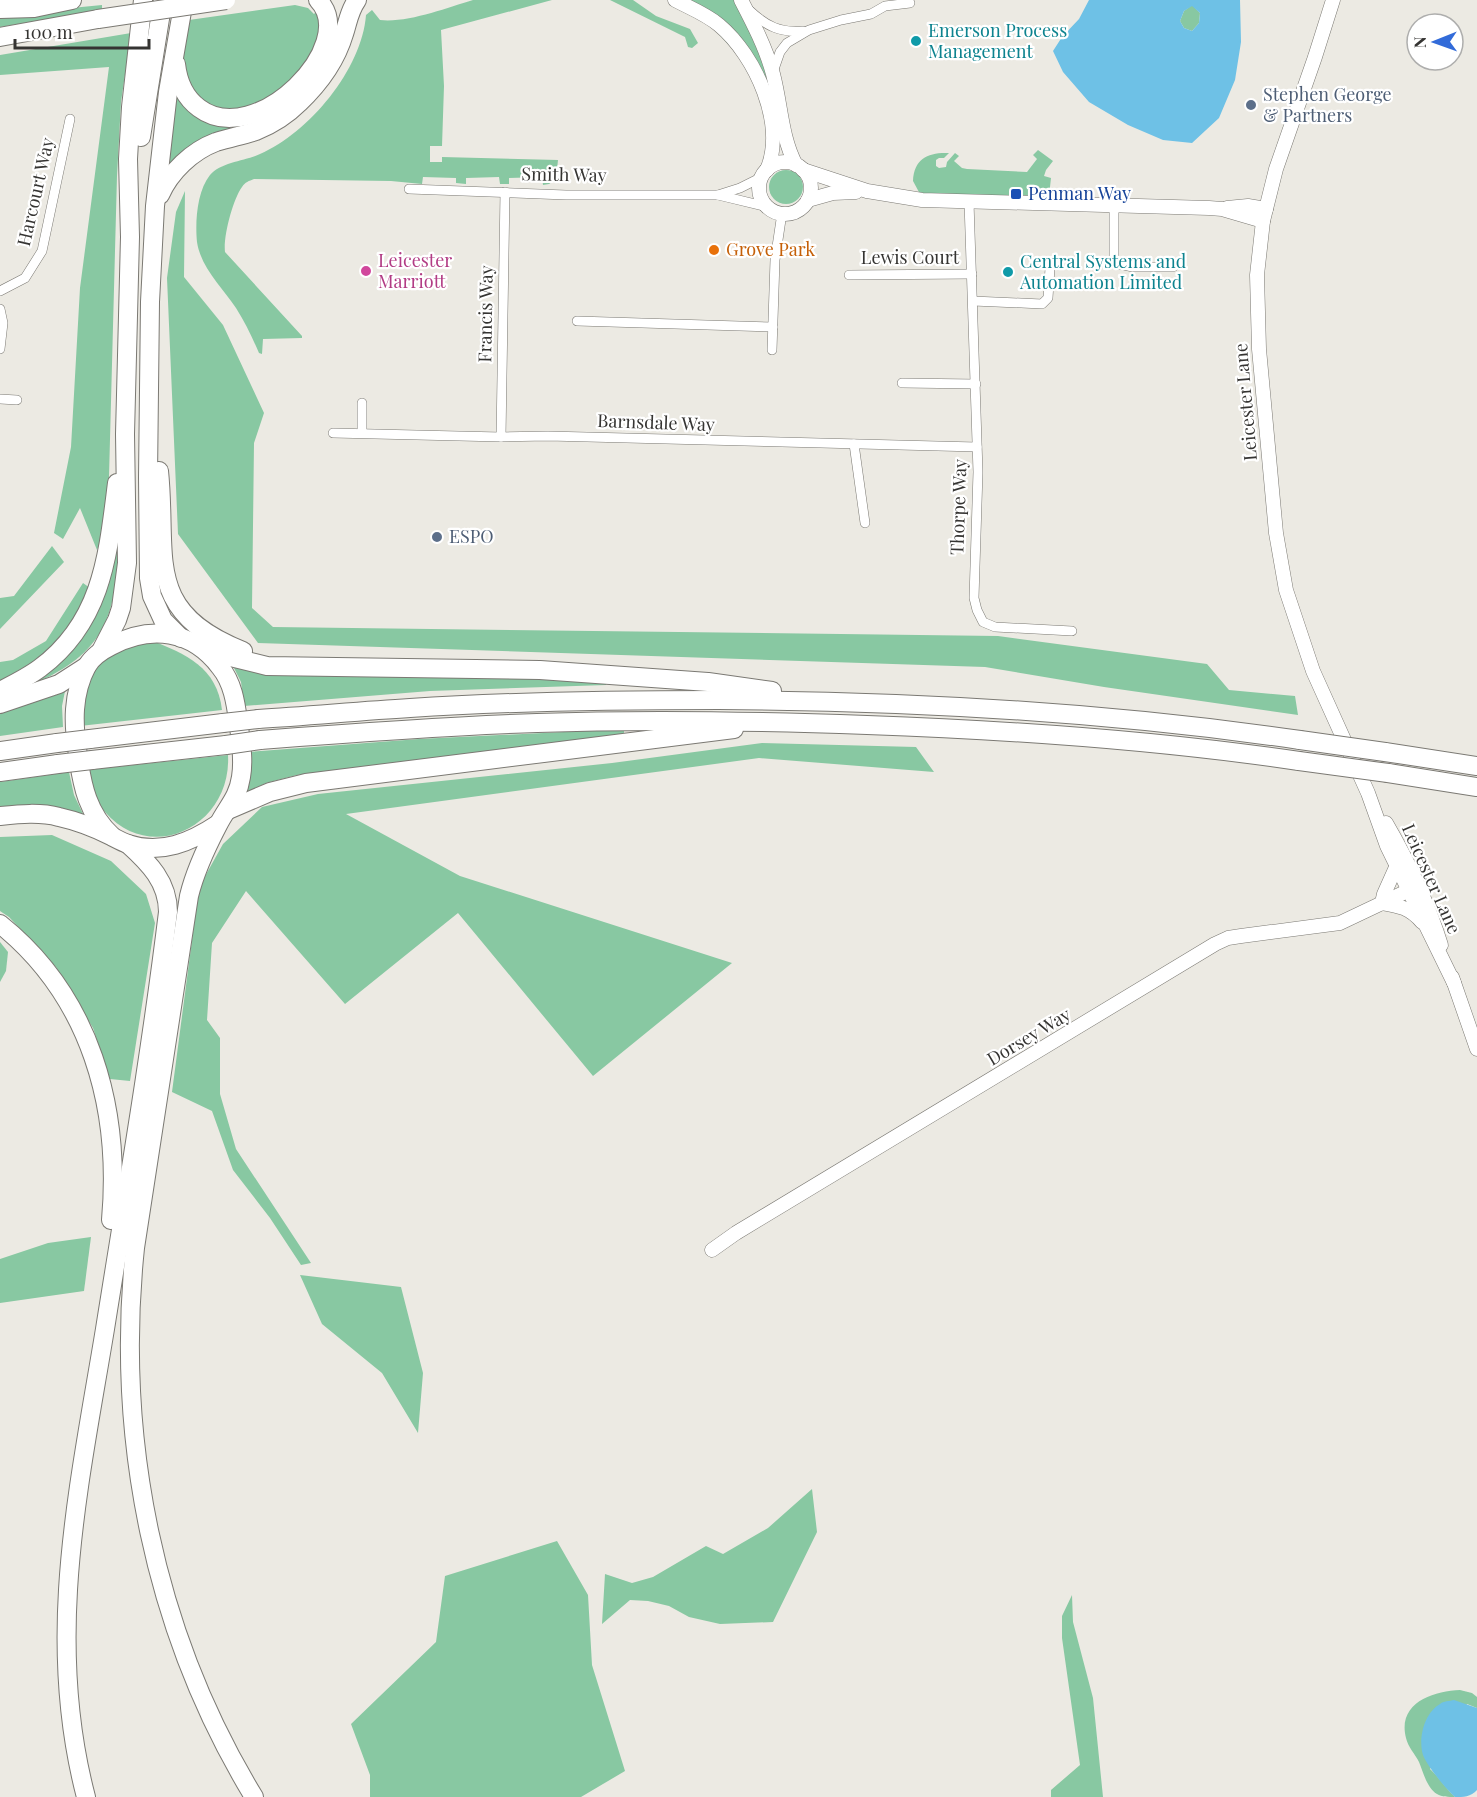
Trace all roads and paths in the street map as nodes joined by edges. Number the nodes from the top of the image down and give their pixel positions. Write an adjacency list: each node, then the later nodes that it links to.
1 (72, 0): 13 (highway)
2 (143, 0): 33 (highway)
3 (163, 0): 33 (highway)
4 (184, 0): 17 (highway)
5 (226, 0): 16 (highway, bridge)
6 (318, 0): 17 (highway)
7 (343, 0): 14 (highway)
8 (357, 0): 14 (highway)
9 (675, 0): 21 (street)
10 (1333, 0): 32 (street, Leicester Lane)
11 (743, 3): 15 (street); 18 (street)
12 (910, 3): 15 (street)
13 (0, 9)
14 (346, 24): 29 (highway)
15 (809, 30): 18 (street)
16 (0, 37)
17 (174, 48): 29 (highway)
18 (773, 72): 20 (street)
19 (70, 119): 38 (street, Harcourt Way)
20 (799, 167): 21 (street); 23 (street); 26 (street)
21 (764, 174): 25 (street, Smith Way); 30 (street)
22 (410, 189): 24 (street, Smith Way)
23 (867, 191): 26 (street); 27 (street)
24 (505, 192): 25 (street, Smith Way); 54 (street, Francis Way)
25 (718, 195): 30 (street, Smith Way)
26 (808, 200): 31 (street)
27 (969, 202): 28 (street); 36 (street, Thorpe Way)
28 (1114, 204): 32 (street); 34 (street)
29 (155, 206): 50 (highway)
30 (768, 207): 31 (street)
31 (782, 213): 42 (street)
32 (1265, 215): 72 (street, Leicester Lane)
33 (130, 237): 53 (highway)
34 (1173, 267)
35 (1050, 268): 39 (street)
36 (972, 274): 37 (street, Lewis Court); 39 (street, Thorpe Way)
37 (849, 275)
38 (0, 291)
39 (973, 301): 46 (street, Thorpe Way)
40 (0, 309): 43 (street)
41 (578, 321): 42 (street)
42 (773, 327): 44 (street)
43 (0, 349)
44 (772, 350)
45 (902, 383): 46 (street)
46 (976, 384): 56 (street, Thorpe Way)
47 (0, 399): 48 (street)
48 (17, 400)
49 (362, 403): 52 (street)
50 (149, 425): 59 (highway); 63 (highway)
51 (333, 433): 52 (street, Barnsdale Way)
52 (362, 433): 54 (street, Barnsdale Way)
53 (125, 434): 60 (highway); 64 (highway)
54 (501, 437): 55 (street, Barnsdale Way)
55 (854, 444): 56 (street, Barnsdale Way); 57 (street)
56 (977, 447): 58 (street, Thorpe Way)
57 (866, 523)
58 (1072, 631)
59 (185, 641): 60 (highway); 61 (highway)
60 (101, 651): 62 (highway)
61 (204, 651): 63 (highway); 74 (highway)
62 (87, 666): 66 (highway); 75 (highway)
63 (346, 666): 65 (highway)
64 (0, 691)
65 (853, 703): 68 (highway, bridge); 69 (highway, bridge)
66 (0, 704)
67 (865, 725): 70 (highway, bridge); 71 (highway, bridge); 74 (highway)
68 (0, 751)
69 (1477, 766)
70 (0, 772)
71 (1477, 787)
72 (1368, 793): 76 (street, Leicester Lane); 77 (street, Leicester Lane)
73 (0, 816): 75 (highway)
74 (223, 817): 75 (highway); 86 (highway)
75 (120, 840): 84 (highway)
76 (1397, 865): 77 (street, Leicester Lane); 78 (street)
77 (1414, 888): 78 (street, Dorsey Way); 80 (street, Leicester Lane); 81 (street, Leicester Lane)
78 (1382, 903): 80 (street); 83 (street, Dorsey Way)
79 (0, 924): 84 (highway)
80 (1425, 926): 81 (street, Leicester Lane)
81 (1454, 983): 82 (street, Leicester Lane)
82 (1477, 1049)
83 (712, 1250)
84 (106, 1321): 85 (highway)
85 (86, 1797)
86 (255, 1797)

